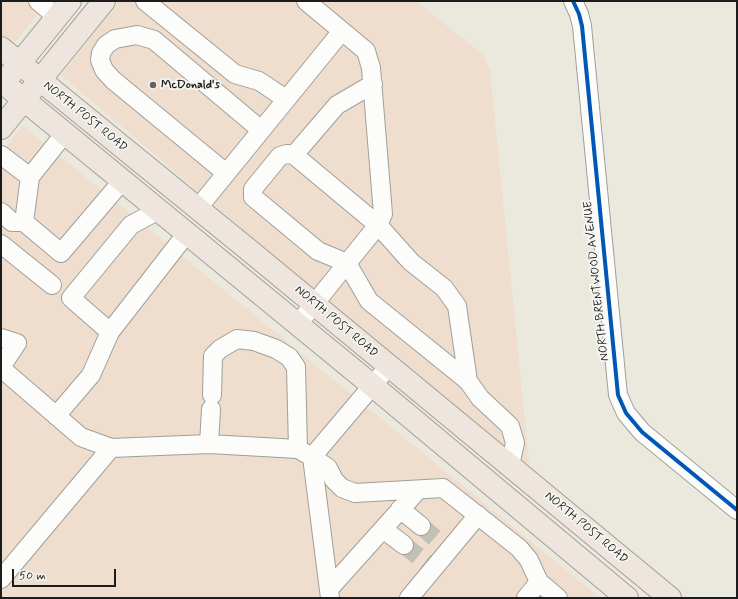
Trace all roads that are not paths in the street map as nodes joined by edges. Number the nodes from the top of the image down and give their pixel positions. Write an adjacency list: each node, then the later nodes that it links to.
1 (38, 1): 6 (street)
2 (104, 1): 10 (main road)
3 (145, 1): 14 (street)
4 (306, 1): 7 (street)
5 (573, 1): 47 (street, NORTH BRENTWOOD AVENUE)
6 (64, 9): 9 (main road)
7 (342, 31): 12 (street); 14 (street)
8 (1, 48): 9 (main road, NORTH POST ROAD)
9 (20, 63): 10 (main road, NORTH POST ROAD); 11 (main road)
10 (40, 80): 13 (main road); 23 (main road, NORTH POST ROAD)
11 (2, 84): 13 (main road, NORTH POST ROAD)
12 (373, 84): 19 (street); 27 (street)
13 (24, 99): 15 (main road); 17 (main road, NORTH POST ROAD)
14 (286, 99): 16 (street)
15 (1, 128)
16 (261, 130): 20 (street); 20 (street)
17 (65, 133): 21 (street); 22 (main road, NORTH POST ROAD)
18 (1, 155): 21 (street)
19 (294, 155): 27 (street); 30 (street)
20 (226, 173): 23 (street)
21 (30, 177): 26 (street)
22 (122, 180): 24 (main road, NORTH POST ROAD); 26 (street)
23 (198, 208): 32 (main road, NORTH POST ROAD)
24 (159, 210): 28 (main road, NORTH POST ROAD); 34 (street)
25 (1, 212): 26 (street)
26 (24, 222)
27 (378, 225): 30 (street); 38 (street)
28 (187, 234): 33 (main road, NORTH POST ROAD); 34 (street)
29 (1, 244): 31 (street)
30 (347, 263): 32 (street); 38 (street)
31 (52, 286)
32 (314, 304): 33 (street); 36 (main road, NORTH POST ROAD)
33 (298, 324): 39 (main road, NORTH POST ROAD)
34 (110, 332): 40 (street)
35 (1, 338): 37 (street)
36 (389, 366): 39 (street); 44 (main road, NORTH POST ROAD)
37 (1, 368): 40 (street)
38 (468, 381): 44 (street)
39 (373, 386): 43 (street); 58 (main road, NORTH POST ROAD)
40 (56, 416): 42 (street)
41 (209, 444): 42 (street); 43 (street); 43 (street)
42 (110, 448): 52 (street)
43 (305, 453): 45 (street); 54 (street)
44 (510, 465): 59 (main road, NORTH POST ROAD)
45 (418, 490): 46 (street); 48 (street)
46 (400, 509): 49 (street); 50 (street)
47 (737, 510)
48 (478, 515): 53 (street); 55 (street)
49 (421, 526)
50 (383, 529): 51 (street); 54 (street)
51 (404, 545)
52 (1, 579)
53 (539, 582): 56 (street); 57 (street)
54 (330, 593)
55 (409, 598)
56 (526, 598)
57 (558, 598)
58 (627, 598)
59 (670, 598)

